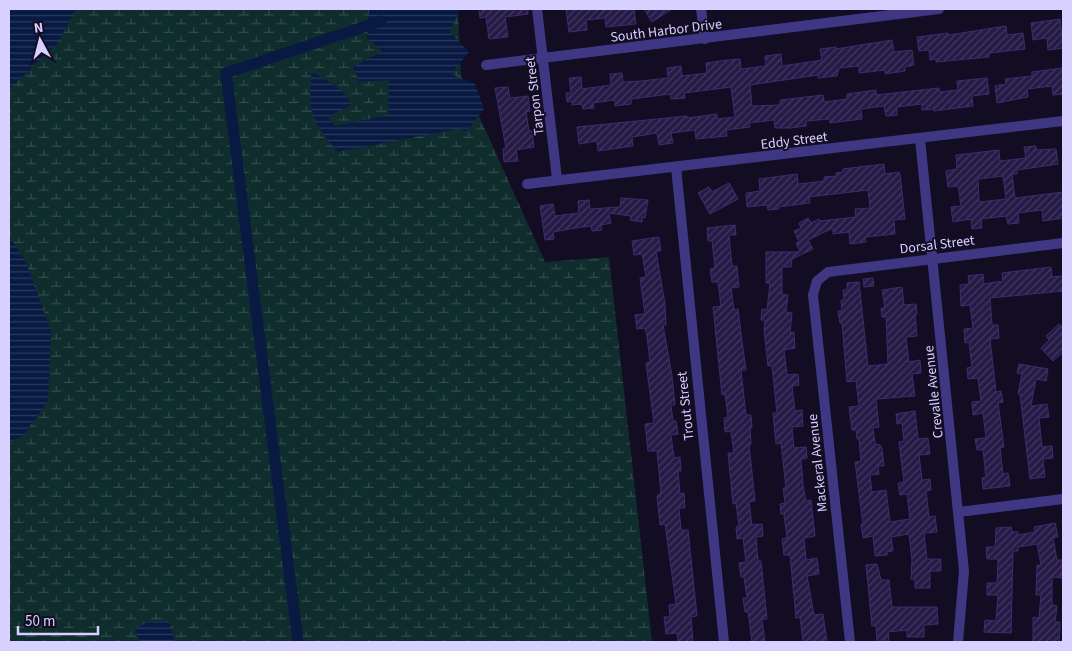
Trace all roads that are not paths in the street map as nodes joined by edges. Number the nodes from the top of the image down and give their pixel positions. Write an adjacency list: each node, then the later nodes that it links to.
1 (537, 9): 6 (street, Tarpon Street)
2 (701, 9): 5 (street)
3 (939, 9): 4 (street, South Harbor Drive)
4 (865, 13): 5 (street, South Harbor Drive)
5 (705, 39): 6 (street, South Harbor Drive)
6 (543, 60): 7 (street, South Harbor Drive); 11 (street, Tarpon Street)
7 (486, 65)
8 (1063, 121): 9 (street, Eddy Street)
9 (920, 139): 10 (street, Eddy Street); 14 (street, Crevalle Avenue)
10 (676, 167): 11 (street, Eddy Street); 18 (street, Trout Street)
11 (557, 179): 12 (street, Eddy Street)
12 (527, 184)
13 (1063, 243): 14 (street, Dorsal Street)
14 (934, 258): 15 (street, Dorsal Street); 17 (street, Crevalle Avenue)
15 (817, 281): 19 (street, Mackeral Avenue)
16 (1063, 499): 17 (street)
17 (959, 512): 20 (street, Crevalle Avenue)
18 (724, 642)
19 (850, 642)
20 (958, 642)

